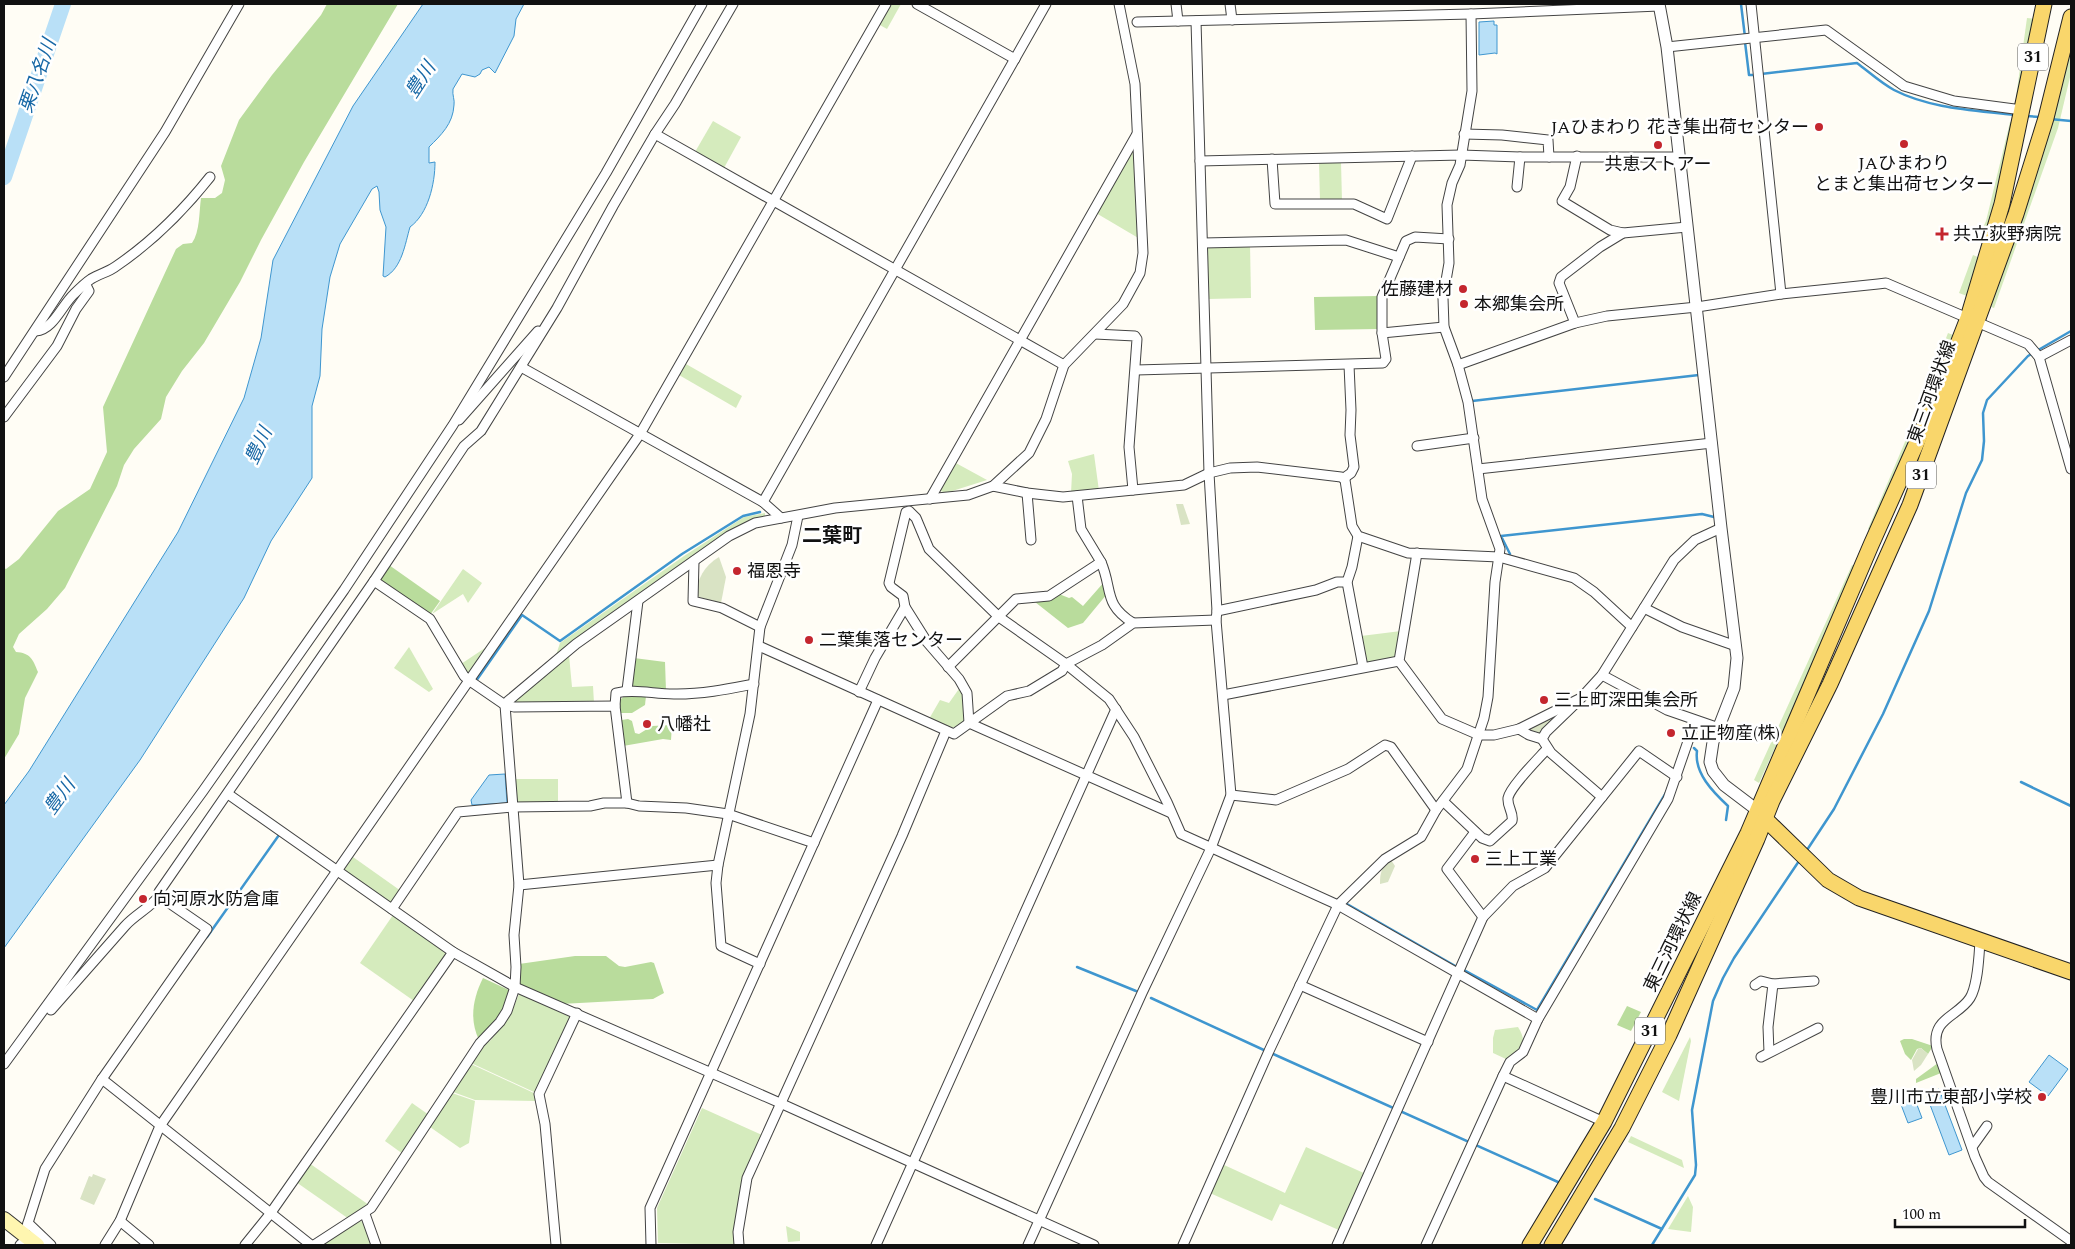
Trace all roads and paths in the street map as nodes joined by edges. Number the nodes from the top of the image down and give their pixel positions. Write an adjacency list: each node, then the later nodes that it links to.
1 (239, 4): 51 (street)
2 (702, 4): 65 (street)
3 (733, 4): 24 (street)
4 (886, 4): 37 (street)
5 (917, 4): 22 (street)
6 (1046, 4): 22 (street)
7 (1119, 4): 25 (street)
8 (1176, 4): 16 (street)
9 (1230, 4): 17 (street)
10 (1751, 4): 20 (street)
11 (2044, 4): 23 (main road, 東三河環状線 / 31)
12 (1659, 5): 13 (street); 21 (street)
13 (1494, 8): 14 (street)
14 (1471, 14): 17 (street); 26 (street)
15 (2071, 17): 48 (main road, 東三河環状線 / 31)
16 (1178, 20): 18 (street); 19 (street)
17 (1232, 20): 18 (street)
18 (1196, 21): 34 (street)
19 (1136, 22)
20 (1755, 37): 21 (street); 23 (street); 45 (street)
21 (1667, 47): 32 (street)
22 (1015, 59): 43 (street)
23 (2021, 114): 48 (main road, 東三河環状線 / 31)
24 (655, 134): 37 (street); 47 (street)
25 (1137, 134): 53 (street); 54 (street)
26 (1464, 134): 27 (street); 31 (street)
27 (1461, 155): 28 (street); 30 (street); 40 (street)
28 (1412, 156): 33 (street); 33 (street)
29 (1577, 156): 31 (street); 32 (street); 39 (street)
30 (1520, 157): 31 (street); 36 (street)
31 (1549, 157)
32 (1678, 157): 38 (street)
33 (1272, 160): 34 (street)
34 (1200, 161): 41 (street)
35 (210, 177): 44 (street)
36 (1517, 187)
37 (774, 201): 43 (street); 66 (street)
38 (1687, 227): 39 (street); 46 (street)
39 (1623, 233): 49 (street)
40 (1449, 239): 42 (street); 50 (street)
41 (1203, 243): 42 (street); 61 (street)
42 (1400, 257): 52 (street)
43 (895, 269): 54 (street); 79 (street)
44 (83, 286): 51 (street); 64 (street)
45 (1781, 294): 46 (street); 48 (street)
46 (1697, 307): 49 (street); 68 (street)
47 (549, 320): 60 (street); 65 (street)
48 (1973, 321): 56 (street); 135 (main road, 東三河環状線 / 31)
49 (1575, 323): 59 (street)
50 (1444, 327): 52 (street); 59 (street)
51 (36, 330): 63 (street)
52 (1382, 333): 58 (street)
53 (1094, 334): 57 (street); 62 (street)
54 (1020, 340): 57 (street); 78 (street)
55 (2071, 340): 56 (street)
56 (2039, 357): 71 (street)
57 (1064, 365): 74 (street)
58 (1349, 365): 61 (street); 73 (street)
59 (1458, 365): 67 (street)
60 (521, 367): 66 (street); 89 (street)
61 (1206, 368): 62 (street); 72 (street)
62 (1136, 370): 75 (street)
63 (5, 375)
64 (4, 417)
65 (453, 425): 158 (street)
66 (640, 434): 79 (street); 106 (street)
67 (1474, 438): 69 (street); 70 (street)
68 (1712, 442): 70 (street); 82 (street)
69 (1417, 446)
70 (1478, 469): 86 (street)
71 (2071, 469)
72 (1209, 473): 73 (street); 75 (street); 94 (street)
73 (1344, 478): 83 (street)
74 (992, 486): 76 (street); 78 (street)
75 (1133, 490): 77 (street)
76 (1027, 493): 77 (street); 84 (street)
77 (1077, 496): 88 (street)
78 (930, 499): 80 (street)
79 (763, 502): 81 (street)
80 (798, 516): 81 (street); 97 (street)
81 (781, 518): 87 (street)
82 (1721, 528): 93 (street); 100 (street)
83 (1358, 536): 85 (street); 90 (street)
84 (1032, 540)
85 (1418, 552): 86 (street); 101 (street)
86 (1499, 557): 98 (street); 121 (street)
87 (694, 561): 91 (street); 97 (street)
88 (1101, 562): 95 (street); 96 (street)
89 (374, 581): 106 (street); 126 (street)
90 (1347, 582): 94 (street); 104 (street)
91 (638, 601): 108 (street); 113 (street)
92 (905, 607): 95 (street); 103 (street); 109 (street)
93 (1644, 608): 98 (street); 100 (street)
94 (1217, 615): 96 (street); 110 (street)
95 (999, 616): 102 (street); 103 (street)
96 (1134, 623): 102 (street)
97 (760, 627): 99 (street)
98 (1632, 628): 105 (street)
99 (759, 646): 107 (street); 109 (street)
100 (1736, 646): 118 (street)
101 (1398, 661): 104 (street); 121 (street)
102 (1066, 664): 115 (street); 117 (street)
103 (948, 667): 117 (street)
104 (1363, 668): 110 (street)
105 (1602, 675): 111 (street); 116 (street)
106 (470, 682): 113 (street); 140 (street)
107 (754, 684): 108 (street); 134 (street)
108 (627, 690): 114 (street)
109 (859, 692): 112 (street)
110 (1223, 695): 127 (street)
111 (1581, 698): 119 (street); 122 (street)
112 (878, 700): 120 (street); 137 (street)
113 (505, 705): 114 (street); 131 (street)
114 (615, 706): 130 (street)
115 (1116, 709): 124 (street); 133 (street)
116 (1695, 721): 118 (street); 125 (street)
117 (969, 722): 120 (street); 124 (street)
118 (1719, 728): 135 (street)
119 (1518, 729): 121 (street); 122 (street)
120 (946, 731): 165 (street)
121 (1479, 735): 129 (street)
122 (1542, 739): 123 (street)
123 (1547, 749): 128 (street); 136 (street)
124 (1086, 775): 133 (street); 170 (street)
125 (1676, 778): 128 (street); 157 (street)
126 (228, 794): 140 (street); 142 (street)
127 (1231, 795): 132 (street); 138 (street)
128 (1602, 797): 145 (street)
129 (1443, 801): 132 (street); 136 (street)
130 (627, 803): 131 (street); 134 (street)
131 (513, 807): 141 (street); 144 (street)
132 (1436, 810): 143 (street)
133 (1171, 813): 138 (street)
134 (728, 814): 137 (street); 139 (street)
135 (1761, 815): 146 (main road); 166 (main road, 東三河環状線 / 31); 194 (main road, 東三河環状線 / 31)
136 (1476, 832): 145 (street)
137 (814, 843): 148 (street)
138 (1211, 848): 143 (street); 175 (street)
139 (718, 865): 141 (street); 148 (street)
140 (338, 872): 144 (street); 167 (street)
141 (519, 885): 155 (street)
142 (160, 896): 158 (street); 164 (street)
143 (1338, 905): 150 (street); 153 (street)
144 (392, 909): 147 (street)
145 (1483, 917): 150 (street)
146 (1980, 941): 149 (main road); 169 (street)
147 (453, 952): 155 (street); 171 (street)
148 (760, 964): 162 (street)
149 (2071, 972)
150 (1459, 974): 157 (street); 160 (street)
151 (1814, 982): 152 (street)
152 (1773, 984): 154 (street); 159 (street)
153 (1300, 985): 160 (street); 190 (street)
154 (1756, 985)
155 (515, 987): 156 (street); 172 (street)
156 (577, 1013): 162 (street); 184 (street)
157 (1538, 1019): 163 (street)
158 (37, 1021): 161 (street)
159 (1818, 1028)
160 (1428, 1042): 191 (street)
161 (4, 1064)
162 (711, 1073): 165 (street); 185 (street)
163 (1503, 1076): 166 (street); 192 (street)
164 (102, 1078): 167 (street); 178 (street)
165 (780, 1103): 170 (street); 186 (street)
166 (1604, 1122): 193 (main road, 東三河環状線 / 31)
167 (160, 1126): 171 (street); 174 (street)
168 (1986, 1126): 169 (street)
169 (1972, 1147): 176 (street)
170 (912, 1164): 175 (street); 187 (street)
171 (270, 1214): 181 (street); 182 (street)
172 (365, 1214): 182 (street); 183 (street)
173 (4, 1219): 177 (main road)
174 (120, 1221): 179 (street); 180 (street)
175 (1039, 1221): 188 (street); 189 (street)
176 (2071, 1240)
177 (37, 1245)
178 (52, 1245)
179 (105, 1245)
180 (149, 1245)
181 (245, 1245)
182 (312, 1245)
183 (376, 1245)
184 (556, 1245)
185 (651, 1245)
186 (739, 1245)
187 (876, 1245)
188 (1028, 1245)
189 (1094, 1245)
190 (1183, 1245)
191 (1337, 1245)
192 (1426, 1245)
193 (1530, 1245)
194 (1552, 1245)

